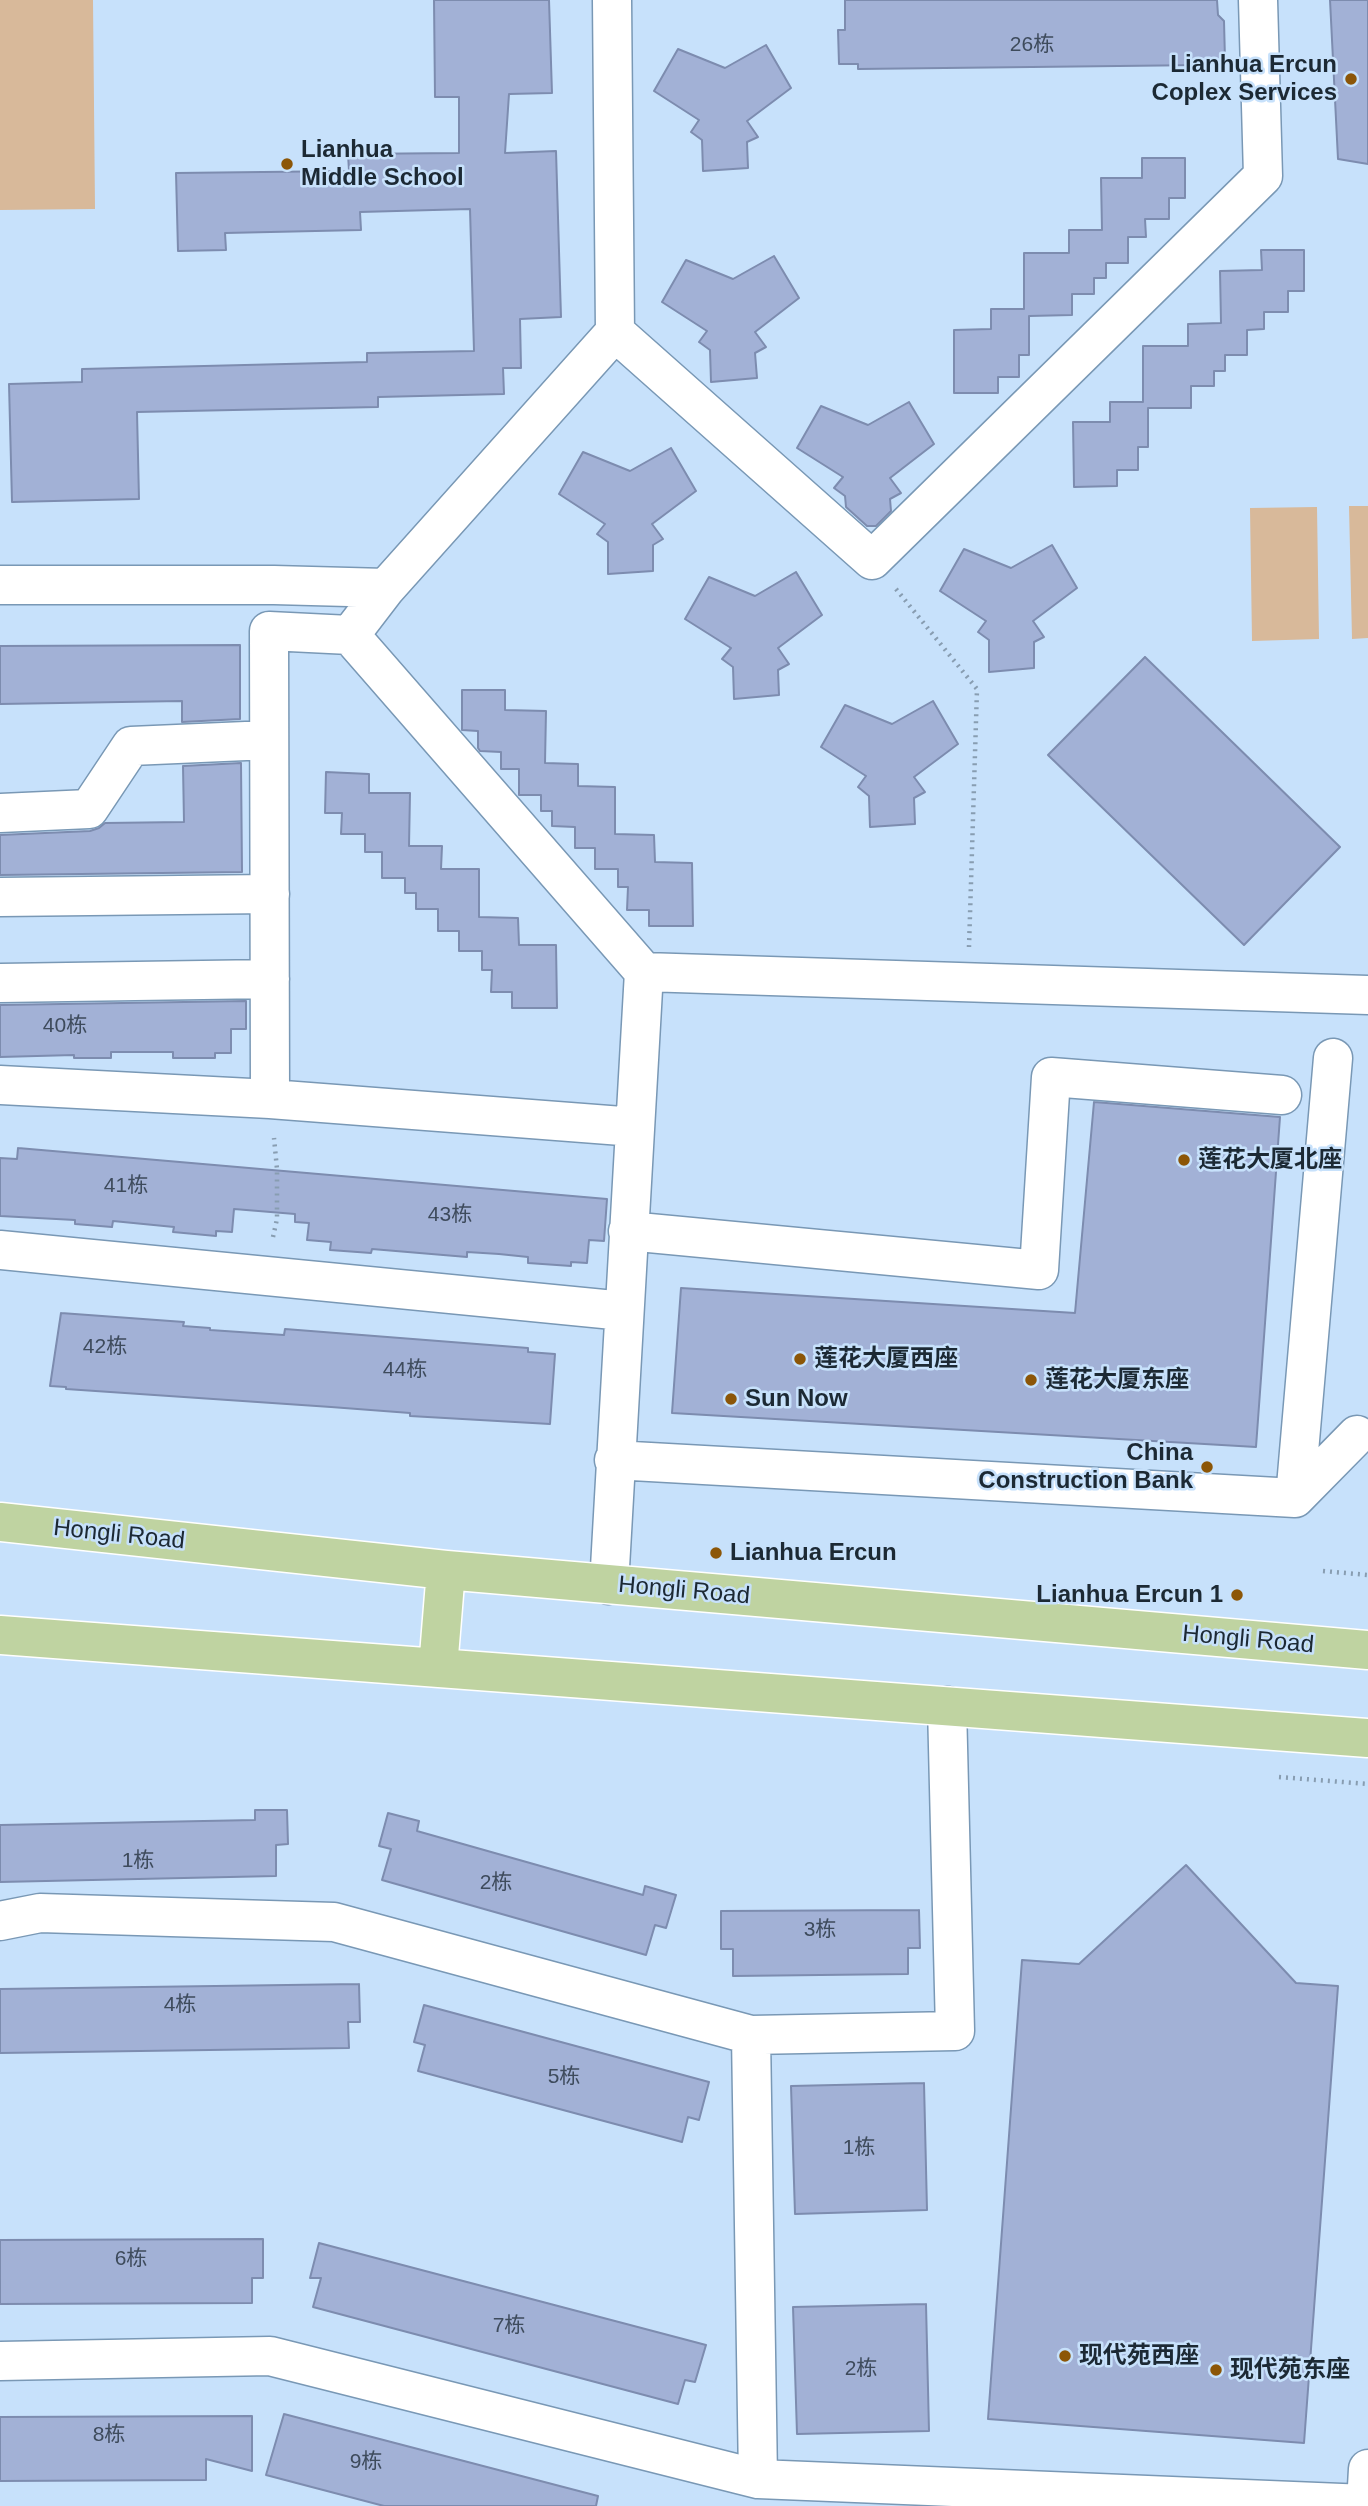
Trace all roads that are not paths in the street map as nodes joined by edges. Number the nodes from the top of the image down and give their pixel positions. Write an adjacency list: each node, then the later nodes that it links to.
1 (612, 0): 3 (street)
2 (1258, 0): 3 (street)
3 (615, 332): 5 (street)
4 (0, 585): 5 (street)
5 (386, 588): 6 (street)
6 (349, 635): 7 (street); 11 (street)
7 (269, 740): 8 (street); 9 (street)
8 (0, 813)
9 (270, 894): 10 (street); 12 (street)
10 (0, 897)
11 (644, 972): 14 (street); 19 (street)
12 (270, 979): 13 (street); 18 (street)
13 (0, 983)
14 (1368, 995)
15 (1333, 1058): 25 (street)
16 (0, 1085): 18 (street)
17 (1282, 1096): 20 (street)
18 (270, 1099): 19 (street)
19 (635, 1127): 20 (street)
20 (628, 1231): 22 (street)
21 (0, 1250): 22 (street)
22 (624, 1311): 24 (street)
23 (1357, 1435): 25 (street)
24 (614, 1460): 25 (street); 30 (street)
25 (1294, 1498)
26 (0, 1517): 28 (main road)
27 (0, 1522): 28 (main road, Hongli Road)
28 (49, 1528): 29 (main road, Hongli Road)
29 (446, 1570): 30 (main road, Hongli Road); 35 (main road)
30 (609, 1585): 34 (main road, Hongli Road)
31 (0, 1635): 32 (main road)
32 (71, 1641): 33 (main road); 35 (main road)
33 (0, 1643)
34 (1368, 1650)
35 (438, 1668): 36 (main road)
36 (947, 1706): 37 (main road); 39 (street)
37 (1368, 1738)
38 (0, 1921): 39 (street)
39 (751, 2035): 41 (street)
40 (0, 2361): 41 (street)
41 (758, 2479): 42 (street)
42 (1367, 2493)

